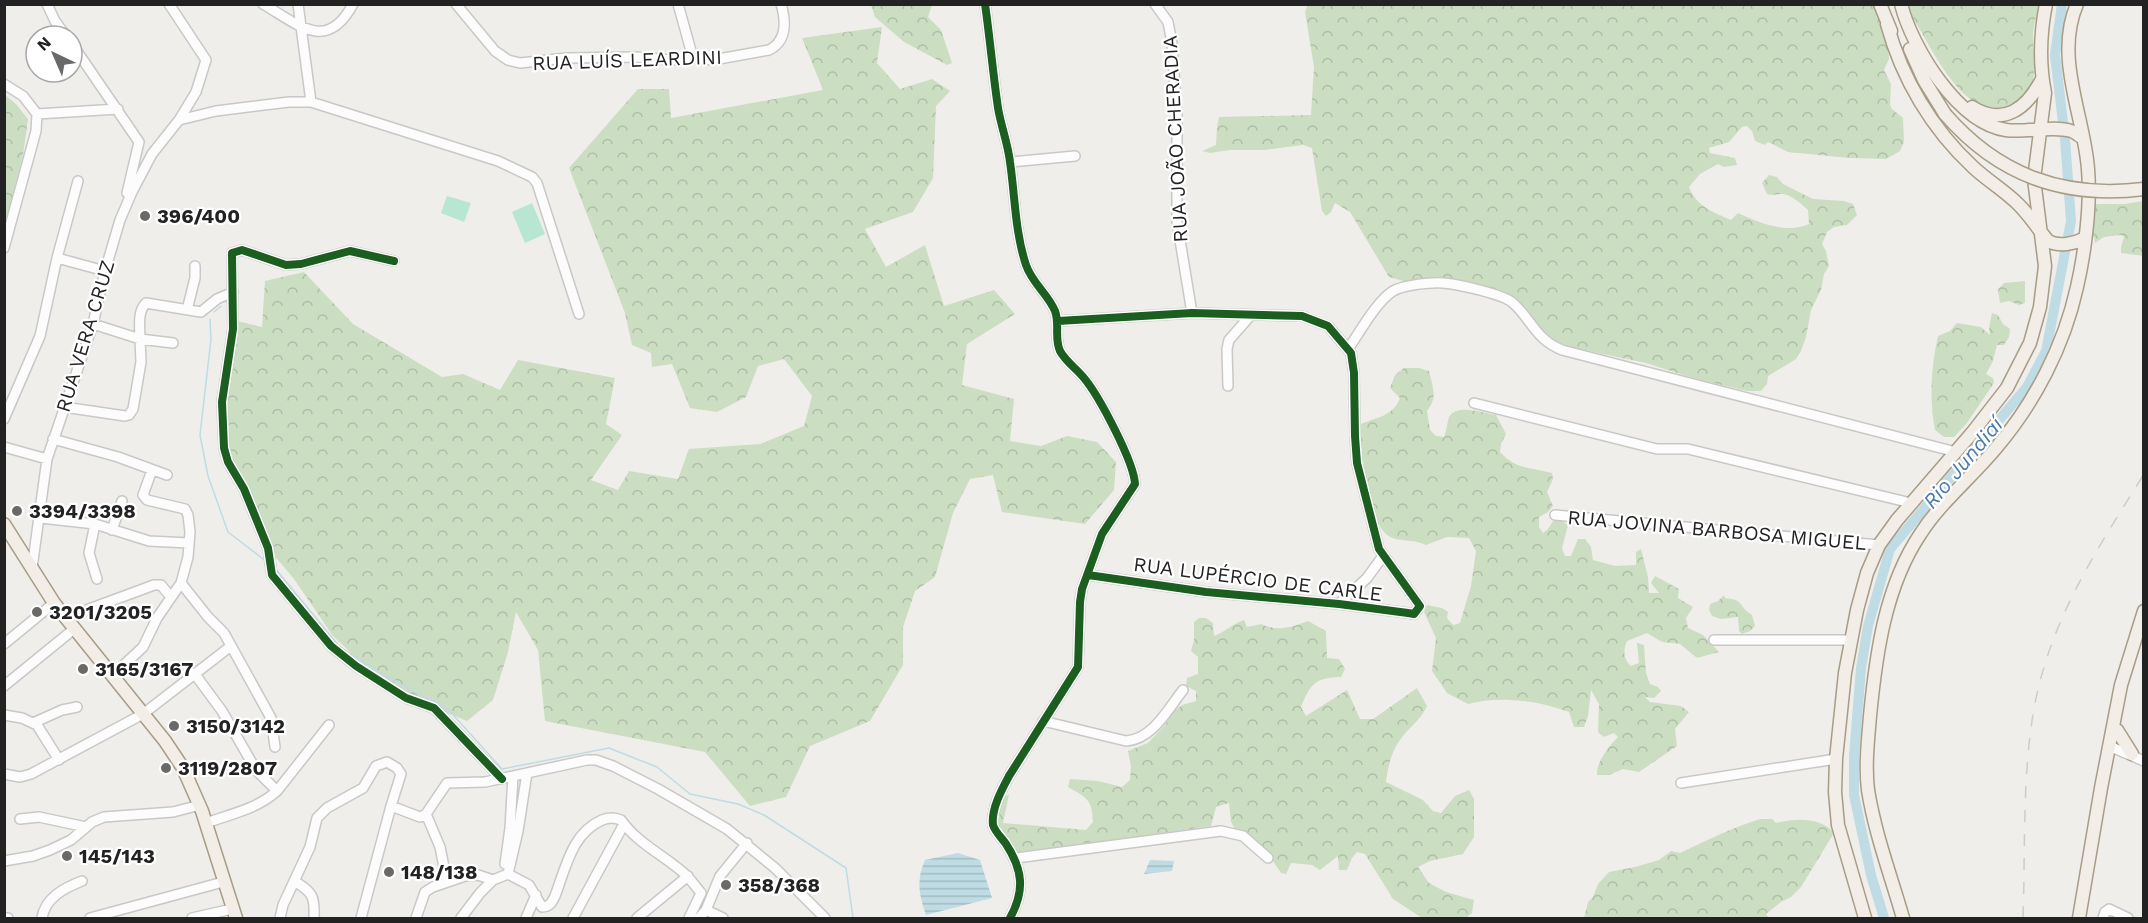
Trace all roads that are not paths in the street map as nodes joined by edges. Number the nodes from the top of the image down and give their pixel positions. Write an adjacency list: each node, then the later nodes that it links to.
1 (47, 4): 15 (street)
2 (170, 4): 27 (street, RUA VERA CRUZ)
3 (263, 4): 17 (street)
4 (298, 4): 17 (street)
5 (353, 4): 17 (street)
6 (456, 4): 18 (street, RUA LUÍS LEARDINI)
7 (678, 4): 18 (street)
8 (781, 4): 18 (street, RUA LUÍS LEARDINI)
9 (985, 4): 35 (street)
10 (1155, 4): 48 (street, RUA JOÃO CHERADIA)
11 (1880, 4): 16 (main road)
12 (1899, 4): 22 (main road); 23 (main road)
13 (2046, 4): 20 (main road)
14 (2077, 4): 29 (main road)
15 (58, 24)
16 (1887, 24): 22 (main road); 39 (main road)
17 (301, 26): 24 (street)
18 (693, 58)
19 (84, 61): 25 (street)
20 (2042, 79): 23 (main road); 28 (main road)
21 (4, 84): 26 (street)
22 (1932, 93): 37 (main road, bridge)
23 (1953, 95): 28 (main road)
24 (311, 102): 27 (street); 49 (street)
25 (118, 109): 26 (street); 30 (street)
26 (37, 114): 41 (street)
27 (179, 120): 31 (street, RUA VERA CRUZ)
28 (2044, 130): 29 (main road); 39 (main road)
29 (2083, 138): 40 (main road)
30 (139, 142): 31 (street); 32 (street)
31 (155, 150): 34 (street, RUA VERA CRUZ)
32 (135, 155): 34 (street); 38 (street)
33 (1075, 156): 35 (street)
34 (149, 160): 38 (street, RUA VERA CRUZ)
35 (1010, 162): 51 (street)
36 (78, 181): 42 (street)
37 (2144, 189)
38 (124, 208): 45 (street, RUA VERA CRUZ)
39 (2040, 231): 40 (main road); 62 (main road)
40 (2079, 240): 151 (main road)
41 (4, 248)
42 (57, 258): 45 (street); 59 (street)
43 (394, 261): 46 (street)
44 (195, 266): 47 (street)
45 (105, 271): 52 (street, RUA VERA CRUZ)
46 (233, 292): 47 (street); 110 (street)
47 (187, 310): 53 (street)
48 (1192, 313): 50 (street, RUA LUPÉRCIO DE CARLE); 51 (street, RUA LUPÉRCIO DE CARLE)
49 (579, 314)
50 (1251, 315): 55 (street, RUA LUPÉRCIO DE CARLE); 56 (street)
51 (1058, 321): 77 (street)
52 (93, 324): 53 (street); 58 (street, RUA VERA CRUZ)
53 (140, 339): 54 (street); 58 (street)
54 (173, 343)
55 (1348, 349): 62 (street); 75 (street, RUA LUPÉRCIO DE CARLE)
56 (1228, 386)
57 (1474, 403): 67 (street)
58 (64, 407): 60 (street, RUA VERA CRUZ)
59 (4, 419)
60 (53, 439): 63 (street, RUA VERA CRUZ); 64 (street)
61 (4, 447): 63 (street)
62 (1956, 452): 67 (main road)
63 (47, 459): 69 (street, RUA VERA CRUZ)
64 (153, 470): 65 (street); 73 (street)
65 (167, 475)
66 (122, 501): 72 (street)
67 (1911, 503): 74 (main road)
68 (1555, 515): 74 (street, RUA JOVINA BARBOSA MIGUEL)
69 (41, 518): 71 (street); 76 (street, RUA VERA CRUZ)
70 (4, 524): 76 (main road)
71 (95, 524): 72 (street); 78 (street)
72 (112, 530): 73 (street)
73 (189, 543): 79 (street)
74 (1879, 545): 88 (main road)
75 (1383, 556): 82 (street); 82 (street, RUA LUPÉRCIO DE CARLE)
76 (32, 568): 81 (main road)
77 (1088, 575): 82 (street, RUA LUPÉRCIO DE CARLE); 98 (street)
78 (97, 579)
79 (181, 583): 80 (street); 90 (street)
80 (171, 597): 84 (street); 92 (street)
81 (54, 603): 84 (main road); 89 (street)
82 (1339, 604)
83 (2144, 611): 103 (main road)
84 (65, 618): 86 (main road)
85 (2144, 626): 101 (main road)
86 (74, 629): 92 (main road); 93 (street)
87 (1714, 640): 88 (street)
88 (1851, 640): 104 (main road)
89 (4, 644)
90 (231, 646): 91 (street); 102 (street)
91 (194, 673): 96 (street); 112 (street)
92 (112, 676): 96 (main road)
93 (4, 686)
94 (1183, 690): 98 (street)
95 (77, 707): 99 (street)
96 (142, 714): 105 (street); 113 (main road)
97 (4, 716): 99 (street)
98 (1042, 721): 121 (street)
99 (33, 723): 105 (street)
100 (328, 725): 112 (street)
101 (2117, 730): 103 (main road); 103 (main road)
102 (275, 747)
103 (2120, 750): 106 (street); 152 (main road); 152 (main road)
104 (1836, 759): 111 (street); 150 (main road)
105 (59, 760): 108 (street)
106 (2144, 760)
107 (527, 773): 109 (street); 120 (street); 124 (street)
108 (4, 774)
109 (513, 776): 110 (street); 124 (street)
110 (502, 778): 115 (street)
111 (1681, 783)
112 (278, 791): 117 (street)
113 (200, 805): 117 (main road); 119 (street)
114 (391, 806): 115 (street); 128 (street); 139 (street)
115 (426, 814): 130 (street)
116 (20, 819): 119 (street)
117 (206, 823): 129 (main road)
118 (624, 824): 125 (street); 131 (street); 143 (street)
119 (86, 826): 123 (street)
120 (747, 843): 132 (street); 148 (street)
121 (1016, 858): 122 (street); 149 (street)
122 (1268, 858)
123 (4, 861)
124 (506, 874): 126 (street); 131 (street)
125 (688, 876): 144 (street); 145 (street)
126 (493, 880): 130 (street); 141 (street)
127 (82, 881): 134 (street)
128 (294, 881): 137 (street); 138 (street)
129 (223, 882): 133 (main road); 135 (street)
130 (447, 882): 140 (street)
131 (536, 895): 142 (street)
132 (706, 910): 146 (street); 147 (street)
133 (234, 914): 136 (street)
134 (42, 918)
135 (90, 918)
136 (192, 918)
137 (280, 918)
138 (314, 918)
139 (361, 918)
140 (416, 918)
141 (461, 918)
142 (526, 918)
143 (573, 918)
144 (637, 918)
145 (689, 918)
146 (699, 918)
147 (723, 918)
148 (825, 918)
149 (1010, 918)
150 (1865, 918)
151 (1903, 918)
152 (2081, 918)
153 (2103, 918): 154 (street)
154 (2127, 918)

